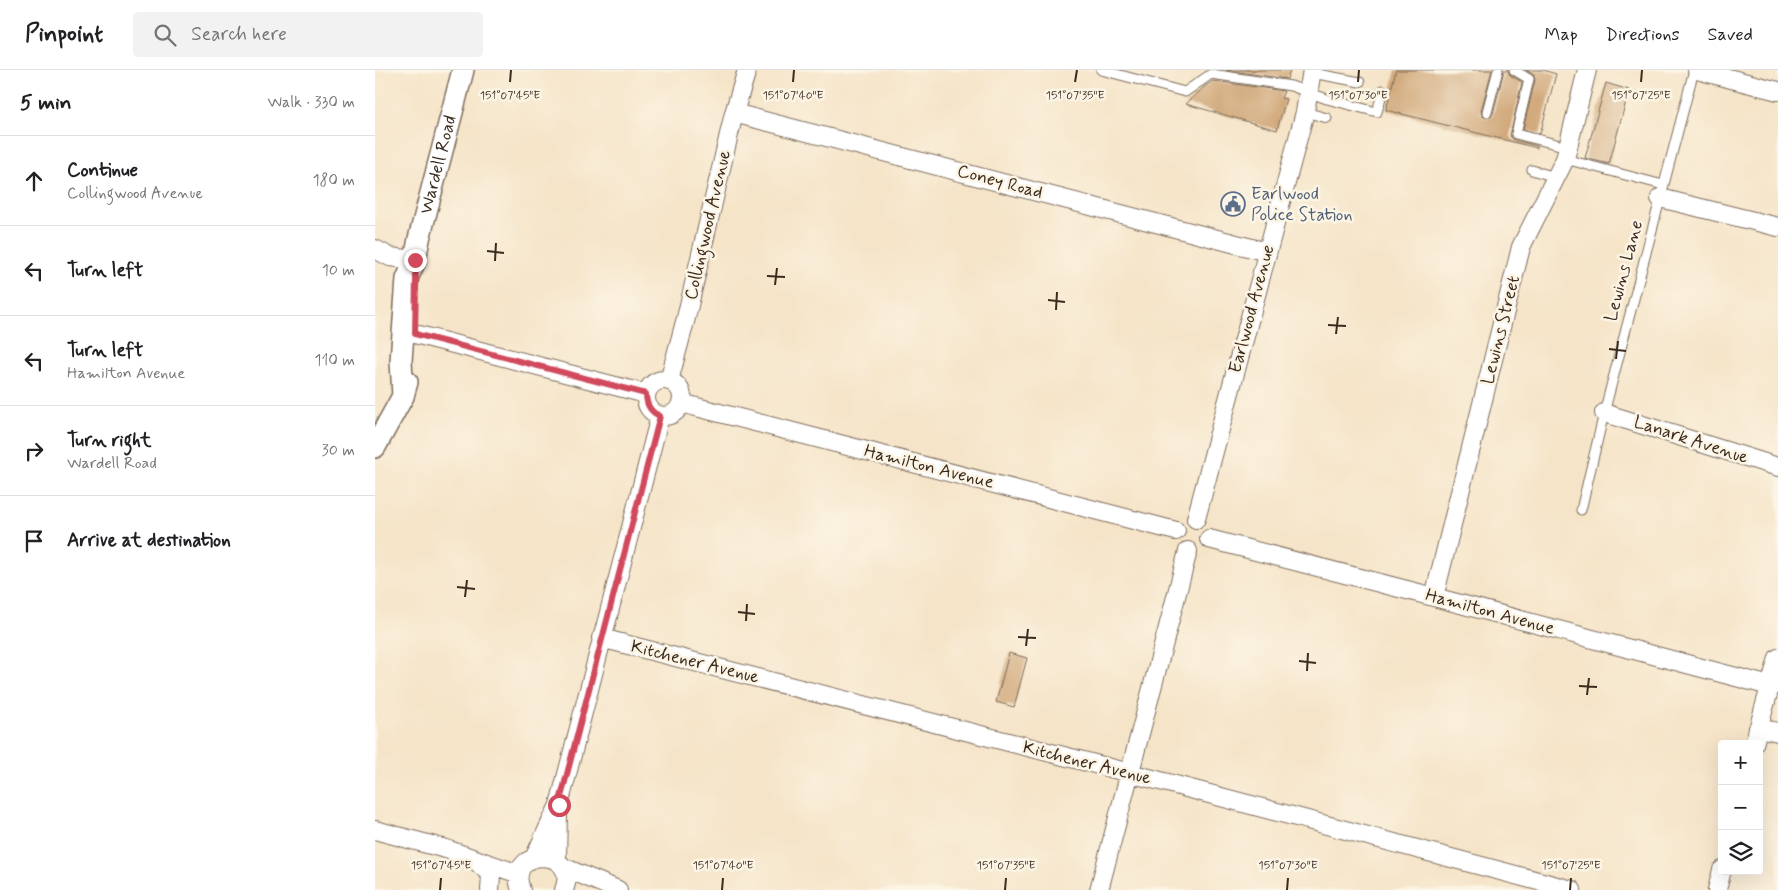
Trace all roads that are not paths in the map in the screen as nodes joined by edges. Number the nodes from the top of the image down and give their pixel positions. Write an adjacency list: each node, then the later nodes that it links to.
1 (463, 70): 24 (street, Wardell Road)
2 (747, 70): 15 (street, Collingwood Avenue)
3 (1101, 70): 12 (lane)
4 (1498, 70): 14 (lane)
5 (1514, 70): 17 (lane)
6 (1587, 70): 17 (street, Lewins Street)
7 (1695, 70): 11 (street); 20 (lane, Lewins Lane)
8 (1312, 71): 9 (lane); 12 (street, Earlwood Avenue)
9 (1360, 82)
10 (1383, 90): 12 (lane)
11 (1778, 90)
12 (1309, 93): 13 (street, Earlwood Avenue)
13 (1305, 112): 16 (lane); 23 (street, Earlwood Avenue)
14 (1487, 112)
15 (734, 113): 23 (street, Coney Road); 26 (street, Collingwood Avenue)
16 (1327, 118)
17 (1566, 153): 19 (street, Lewins Street); 20 (lane)
18 (1532, 170): 19 (lane)
19 (1555, 177): 39 (street, Lewins Street)
20 (1662, 191): 21 (street); 30 (lane, Lewins Lane)
21 (1778, 226)
22 (375, 249): 24 (street)
23 (1267, 252): 35 (street, Earlwood Avenue)
24 (415, 260): 25 (street, Wardell Road); 28 (street, Wardell Road)
25 (415, 334): 27 (street); 28 (street, Wardell Road)
26 (669, 381): 27 (street); 29 (street)
27 (646, 394): 31 (street)
28 (403, 396): 32 (street, Wardell Road)
29 (681, 403): 31 (street); 36 (street, Hamilton Avenue)
30 (1604, 413): 33 (street, Lanark Avenue); 34 (lane, Lewins Lane)
31 (660, 416): 40 (street)
32 (375, 447)
33 (1778, 467)
34 (1581, 510)
35 (1196, 519): 36 (street); 37 (street)
36 (1176, 531): 38 (street)
37 (1209, 539): 38 (street); 39 (street, Hamilton Avenue)
38 (1188, 551): 45 (street)
39 (1434, 596): 42 (street, Hamilton Avenue)
40 (601, 638): 45 (street, Kitchener Avenue); 46 (street)
41 (1778, 658): 42 (street)
42 (1770, 686): 44 (street)
43 (1778, 732): 44 (street)
44 (1756, 736)
45 (1130, 773): 56 (street); 57 (street, Kitchener Avenue)
46 (559, 805): 50 (street); 52 (street)
47 (375, 830): 48 (street)
48 (446, 849): 49 (street); 52 (street)
49 (475, 859): 52 (street); 53 (street)
50 (560, 864): 52 (street); 54 (street); 55 (street)
51 (1721, 875): 58 (street)
52 (521, 876)
53 (490, 890)
54 (564, 890)
55 (618, 890)
56 (1099, 890)
57 (1572, 890)
58 (1717, 890)

